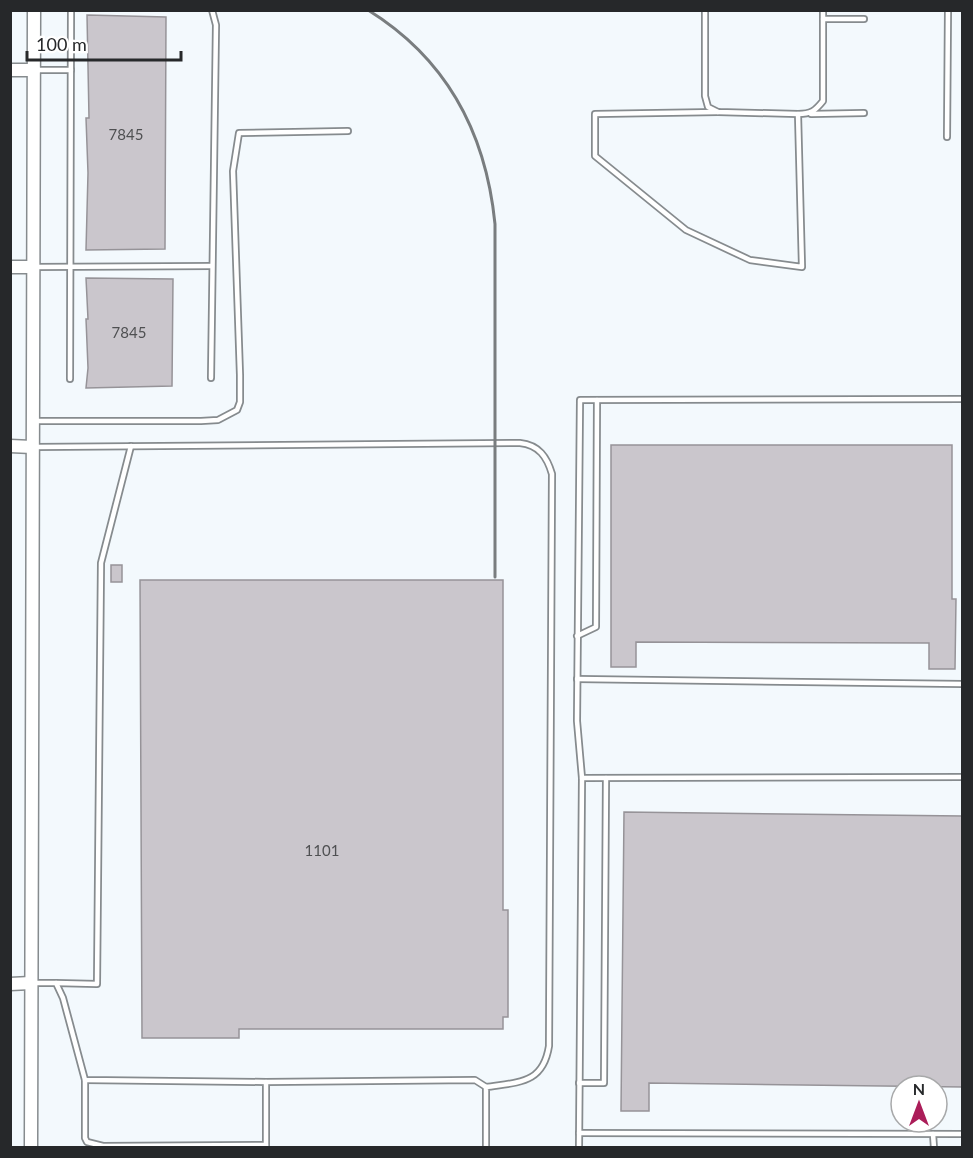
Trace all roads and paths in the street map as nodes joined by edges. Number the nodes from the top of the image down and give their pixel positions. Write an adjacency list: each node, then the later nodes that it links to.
1 (34, 10): 10 (main road)
2 (71, 10): 11 (lane)
3 (212, 10): 18 (lane)
4 (705, 10): 12 (lane)
5 (823, 10): 7 (lane)
6 (948, 10): 17 (lane)
7 (823, 19): 8 (lane); 15 (lane)
8 (864, 19)
9 (10, 70): 10 (main road)
10 (34, 70): 11 (lane); 20 (main road)
11 (71, 70): 21 (lane)
12 (718, 112): 14 (lane); 14 (lane)
13 (864, 113): 15 (lane)
14 (798, 114): 15 (lane)
15 (809, 114)
16 (348, 131): 26 (lane)
17 (947, 137)
18 (212, 266): 21 (lane); 22 (lane)
19 (10, 267): 20 (main road)
20 (33, 267): 21 (lane); 26 (main road)
21 (69, 267): 23 (lane)
22 (211, 378)
23 (70, 379)
24 (963, 399): 25 (lane)
25 (597, 400): 30 (lane); 30 (lane)
26 (32, 421): 29 (main road)
27 (10, 446): 29 (main road)
28 (131, 446): 29 (lane); 37 (lane); 42 (lane)
29 (32, 447): 36 (main road)
30 (577, 636): 31 (lane)
31 (577, 679): 32 (lane); 34 (lane)
32 (963, 684)
33 (963, 777): 35 (lane)
34 (582, 778): 35 (lane); 41 (lane)
35 (606, 778): 41 (lane)
36 (31, 983): 37 (lane); 38 (main road); 47 (main road)
37 (56, 983): 39 (lane)
38 (10, 984)
39 (85, 1080): 40 (lane); 46 (lane)
40 (266, 1082): 42 (lane); 46 (lane)
41 (579, 1083): 43 (lane)
42 (486, 1087): 48 (lane)
43 (579, 1133): 44 (lane); 49 (lane)
44 (889, 1134)
45 (933, 1134): 50 (lane)
46 (266, 1146)
47 (31, 1148)
48 (486, 1148)
49 (579, 1148)
50 (934, 1148)

